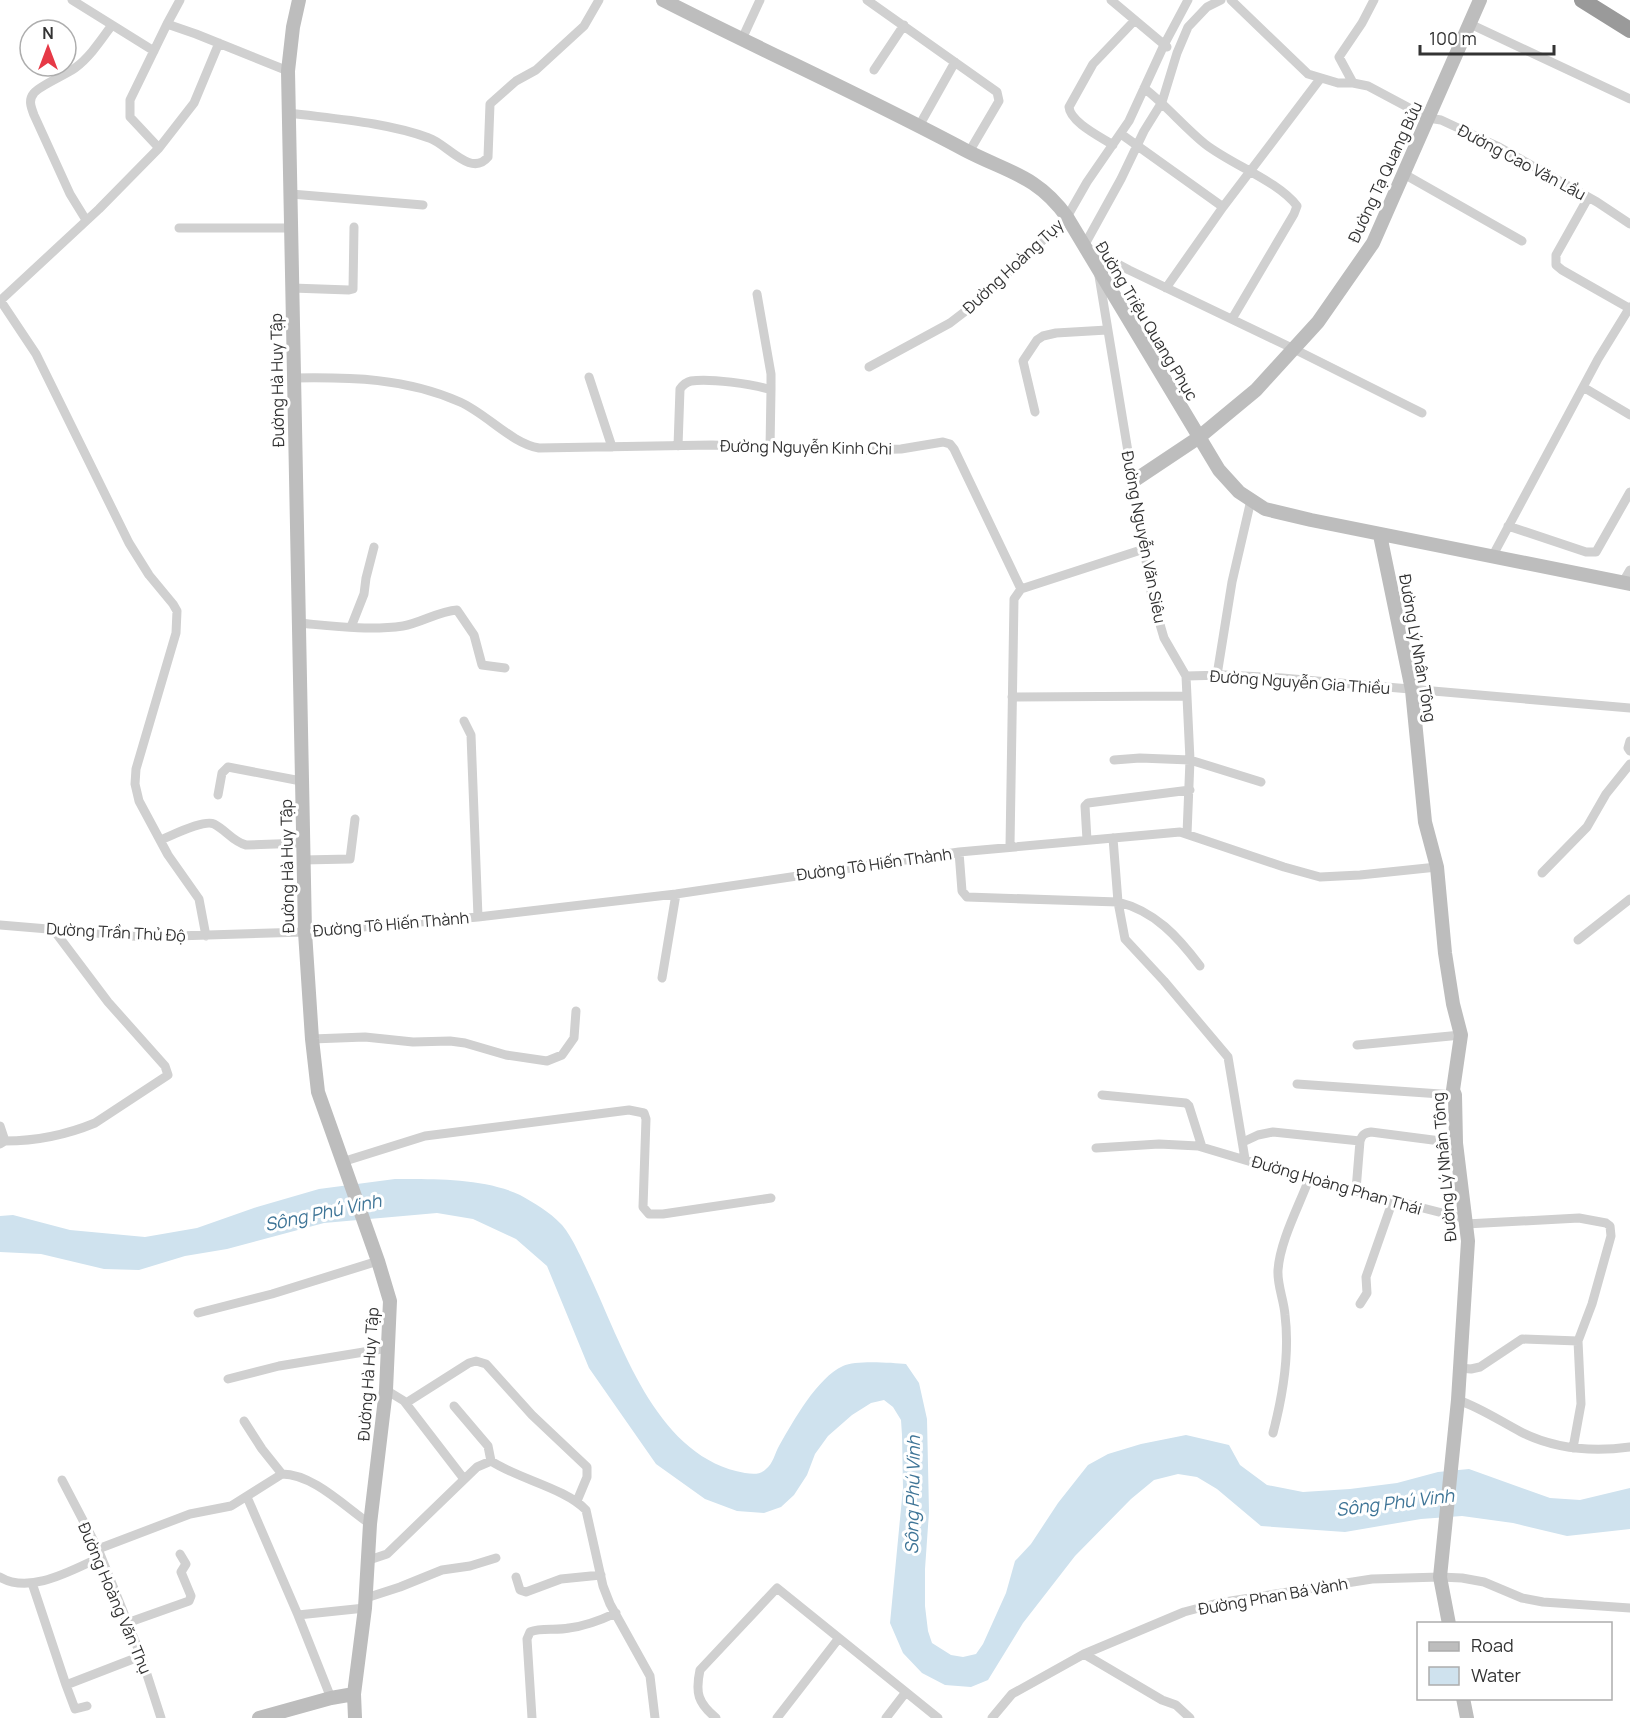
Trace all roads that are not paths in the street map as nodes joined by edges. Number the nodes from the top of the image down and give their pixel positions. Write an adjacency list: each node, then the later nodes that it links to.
1 (72, 0): 16 (street)
2 (180, 0): 17 (street)
3 (299, 0): 28 (street, Đường Hà Huy Tập)
4 (599, 0): 34 (street)
5 (663, 0): 21 (street, Đường Triệu Quang Phục)
6 (760, 0): 21 (street)
7 (867, 0): 19 (street)
8 (1112, 0): 15 (street)
9 (1188, 0): 23 (street, Đường Hoàng Tụy)
10 (1221, 0): 25 (street)
11 (1374, 0): 30 (street)
12 (1480, 0): 18 (street, Đường Tạ Quang Bửu)
13 (1582, 0): 20 (highway)
14 (1235, 1): 29 (street, Đường Cao Văn Lầu)
15 (1135, 20): 23 (street); 38 (street)
16 (112, 24): 24 (street); 49 (street)
17 (167, 24): 22 (street); 24 (street)
18 (1468, 24): 32 (street); 35 (street, Đường Tạ Quang Bửu)
19 (904, 25): 26 (street); 27 (street)
20 (1630, 30)
21 (742, 39): 36 (street, Đường Triệu Quang Phục)
22 (219, 43): 28 (street); 40 (street)
23 (1164, 45): 25 (street); 31 (street, Đường Hoàng Tụy)
24 (154, 51): 40 (street)
25 (1177, 53): 33 (street)
26 (955, 62): 36 (street); 41 (street)
27 (874, 70)
28 (288, 71): 34 (street, Đường Hà Huy Tập)
29 (1320, 79): 30 (street, Đường Cao Văn Lầu); 42 (street)
30 (1353, 83): 35 (street, Đường Cao Văn Lầu)
31 (1144, 88): 33 (street); 37 (street, Đường Hoàng Tụy)
32 (1630, 99)
33 (1162, 102): 39 (street); 42 (street)
34 (289, 113): 44 (street, Đường Hà Huy Tập)
35 (1428, 118): 43 (street, Đường Tạ Quang Bửu); 45 (street, Đường Cao Văn Lầu)
36 (919, 126): 41 (street, Đường Triệu Quang Phục)
37 (1121, 134): 38 (street, Đường Hoàng Tụy); 39 (street)
38 (1113, 145): 48 (street, Đường Hoàng Tụy)
39 (1138, 145): 47 (street); 55 (street)
40 (159, 148): 49 (street)
41 (969, 152): 48 (street, Đường Triệu Quang Phục)
42 (1249, 172): 47 (street); 62 (street)
43 (1404, 174): 54 (street); 64 (street, Đường Tạ Quang Bửu)
44 (291, 194): 46 (street); 53 (street, Đường Hà Huy Tập)
45 (1588, 198): 50 (street, Đường Cao Văn Lầu); 61 (street)
46 (423, 205)
47 (1223, 207): 58 (street)
48 (1066, 217): 55 (street, Đường Triệu Quang Phục); 65 (street, Đường Hoàng Tụy)
49 (86, 220): 60 (street)
50 (1630, 224)
51 (354, 227): 57 (street)
52 (179, 228): 53 (street)
53 (291, 228): 57 (street, Đường Hà Huy Tập)
54 (1522, 241)
55 (1084, 246): 56 (street, Đường Triệu Quang Phục); 58 (street)
56 (1099, 271): 63 (street, Đường Nguyễn Văn Siêu); 73 (street, Đường Triệu Quang Phục)
57 (292, 288): 67 (street, Đường Hà Huy Tập)
58 (1166, 288): 62 (street)
59 (757, 294): 69 (street)
60 (0, 300): 109 (street)
61 (1630, 307): 68 (street)
62 (1232, 319): 64 (street)
63 (1107, 330): 70 (street); 77 (street, Đường Nguyễn Văn Siêu)
64 (1294, 348): 71 (street); 73 (street, Đường Tạ Quang Bửu)
65 (869, 367)
66 (589, 377): 75 (street)
67 (293, 378): 75 (street, Đường Nguyễn Kinh Chi); 87 (street, Đường Hà Huy Tập)
68 (1583, 387): 72 (street); 80 (street)
69 (771, 390): 74 (street); 76 (street)
70 (1035, 412)
71 (1422, 413)
72 (1630, 415)
73 (1198, 438): 77 (street, Đường Tạ Quang Bửu); 79 (street, Đường Triệu Quang Phục)
74 (678, 446): 75 (street, Đường Nguyễn Kinh Chi); 76 (street, Đường Nguyễn Kinh Chi)
75 (612, 447)
76 (770, 448): 86 (street, Đường Nguyễn Kinh Chi)
77 (1132, 482): 83 (street, Đường Nguyễn Văn Siêu)
78 (1630, 492): 80 (street)
79 (1251, 500): 81 (street, Đường Triệu Quang Phục); 90 (street)
80 (1509, 526): 84 (street)
81 (1380, 535): 84 (street, Đường Triệu Quang Phục); 92 (street, Đường Lý Nhân Tông)
82 (374, 547): 88 (street)
83 (1144, 549): 86 (street); 91 (street, Đường Nguyễn Văn Siêu)
84 (1492, 557): 85 (street, Đường Triệu Quang Phục)
85 (1628, 579)
86 (1022, 589): 94 (street)
87 (299, 623): 88 (street); 102 (street, Đường Hà Huy Tập)
88 (351, 627): 89 (street)
89 (505, 668)
90 (1217, 675): 91 (street, Đường Nguyễn Gia Thiều); 92 (street, Đường Nguyễn Gia Thiều)
91 (1186, 676): 93 (street, Đường Nguyễn Văn Siêu)
92 (1412, 690): 95 (street, Đường Nguyễn Gia Thiều); 115 (street, Đường Lý Nhân Tông)
93 (1187, 696): 94 (street); 100 (street, Đường Nguyễn Văn Siêu)
94 (1012, 697): 112 (street)
95 (1630, 708)
96 (464, 721): 120 (street)
97 (1630, 741): 98 (street)
98 (1630, 751)
99 (1114, 760): 100 (street)
100 (1190, 760): 103 (street); 104 (street, Đường Nguyễn Văn Siêu)
101 (1630, 764): 116 (street)
102 (302, 781): 105 (street); 111 (street, Đường Hà Huy Tập)
103 (1261, 782)
104 (1190, 790): 107 (street, Đường Nguyễn Văn Siêu); 110 (street)
105 (218, 795)
106 (355, 819): 114 (street)
107 (1187, 834): 108 (street, Đường Tô Hiến Thành); 115 (street, Đường Tô Hiến Thành)
108 (1113, 838): 110 (street, Đường Tô Hiến Thành); 119 (street, Đường Hoàng Phan Thái)
109 (160, 840): 111 (street); 124 (street)
110 (1088, 840): 112 (street, Đường Tô Hiến Thành)
111 (303, 843): 114 (street, Đường Hà Huy Tập)
112 (1010, 846): 113 (street, Đường Tô Hiến Thành)
113 (959, 852): 117 (street, Đường Tô Hiến Thành); 119 (street)
114 (303, 860): 123 (street, Đường Hà Huy Tập)
115 (1437, 867): 129 (street, Đường Lý Nhân Tông)
116 (1542, 873)
117 (676, 894): 120 (street, Đường Tô Hiến Thành); 127 (street)
118 (1630, 899): 125 (street)
119 (1118, 902): 126 (street); 137 (street, Đường Hoàng Phan Thái)
120 (478, 917): 123 (street, Đường Tô Hiến Thành)
121 (0, 926): 122 (street, Dường Trần Thủ Độ)
122 (54, 929): 124 (street, Dường Trần Thủ Độ); 138 (street)
123 (305, 932): 124 (street, Dường Trần Thủ Độ); 130 (street, Đường Hà Huy Tập)
124 (206, 936)
125 (1578, 940)
126 (1200, 966)
127 (662, 978)
128 (576, 1011): 130 (street)
129 (1461, 1035): 131 (street); 134 (street, Đường Lý Nhân Tông)
130 (312, 1039): 143 (street, Đường Hà Huy Tập)
131 (1358, 1045)
132 (1297, 1084): 134 (street)
133 (1102, 1095): 140 (street)
134 (1455, 1095): 139 (street, Đường Lý Nhân Tông)
135 (0, 1126): 138 (street)
136 (1360, 1141): 137 (street); 139 (street); 145 (street)
137 (1243, 1142): 142 (street, Đường Hoàng Phan Thái)
138 (2, 1143)
139 (1456, 1143): 148 (street, Đường Lý Nhân Tông)
140 (1202, 1147): 141 (street); 142 (street)
141 (1096, 1148)
142 (1245, 1159): 144 (street, Đường Hoàng Phan Thái)
143 (342, 1162): 146 (street); 149 (street, Đường Hà Huy Tập)
144 (1309, 1179): 145 (street, Đường Hoàng Phan Thái); 161 (street)
145 (1356, 1190): 147 (street, Đường Hoàng Phan Thái)
146 (771, 1198)
147 (1393, 1200): 148 (street, Đường Hoàng Phan Thái); 150 (street)
148 (1466, 1222): 152 (street, Đường Hoàng Phan Thái); 154 (street, Đường Lý Nhân Tông)
149 (378, 1261): 151 (street); 153 (street, Đường Hà Huy Tập)
150 (1360, 1304)
151 (198, 1313)
152 (1578, 1341): 154 (street); 163 (street)
153 (388, 1348): 155 (street); 156 (street, Đường Hà Huy Tập)
154 (1460, 1368): 157 (street, Đường Lý Nhân Tông)
155 (228, 1379)
156 (386, 1390): 158 (street); 170 (street, Đường Hà Huy Tập)
157 (1458, 1400): 163 (street); 178 (street, Đường Lý Nhân Tông)
158 (406, 1403): 166 (street); 169 (street)
159 (454, 1406): 164 (street)
160 (244, 1421): 165 (street)
161 (1273, 1433)
162 (1630, 1447): 163 (street)
163 (1573, 1448)
164 (491, 1461): 166 (street); 169 (street)
165 (282, 1474): 168 (street); 170 (street)
166 (464, 1479): 174 (street)
167 (62, 1480): 171 (street, Đường Hoàng Văn Thụ)
168 (248, 1497): 171 (street); 183 (street)
169 (577, 1501): 175 (street)
170 (370, 1524): 174 (street, Đường Hà Huy Tập)
171 (100, 1553): 179 (street); 185 (street, Đường Hoàng Văn Thụ)
172 (180, 1554): 185 (street)
173 (496, 1558): 180 (street)
174 (369, 1560): 180 (street, Đường Hà Huy Tập)
175 (601, 1575): 177 (street); 182 (street)
176 (0, 1577): 179 (street)
177 (516, 1577)
178 (1440, 1578): 181 (street, Đường Phan Bá Vành); 184 (street, Đường Lý Nhân Tông); 187 (street, Đường Phan Bá Vành)
179 (32, 1582): 189 (street)
180 (366, 1603): 183 (street); 191 (street, Đường Hà Huy Tập)
181 (1630, 1608)
182 (616, 1613): 195 (street); 199 (street)
183 (298, 1615): 192 (street)
184 (1449, 1622)
185 (128, 1623): 188 (street, Đường Hoàng Văn Thụ)
186 (839, 1638): 190 (street); 200 (street); 201 (street)
187 (1084, 1654): 204 (street, Đường Phan Bá Vành); 205 (street)
188 (141, 1656): 189 (street); 196 (street, Đường Hoàng Văn Thụ)
189 (66, 1685): 194 (street)
190 (906, 1692): 202 (street); 203 (street)
191 (354, 1694): 192 (street); 198 (street, Đường Hà Huy Tập)
192 (331, 1698): 197 (street)
193 (1463, 1700): 206 (street)
194 (87, 1706)
195 (530, 1717)
196 (161, 1718)
197 (259, 1718)
198 (355, 1718)
199 (655, 1718)
200 (716, 1718)
201 (777, 1718)
202 (886, 1718)
203 (938, 1718)
204 (992, 1718)
205 (1190, 1718)
206 (1467, 1718)

